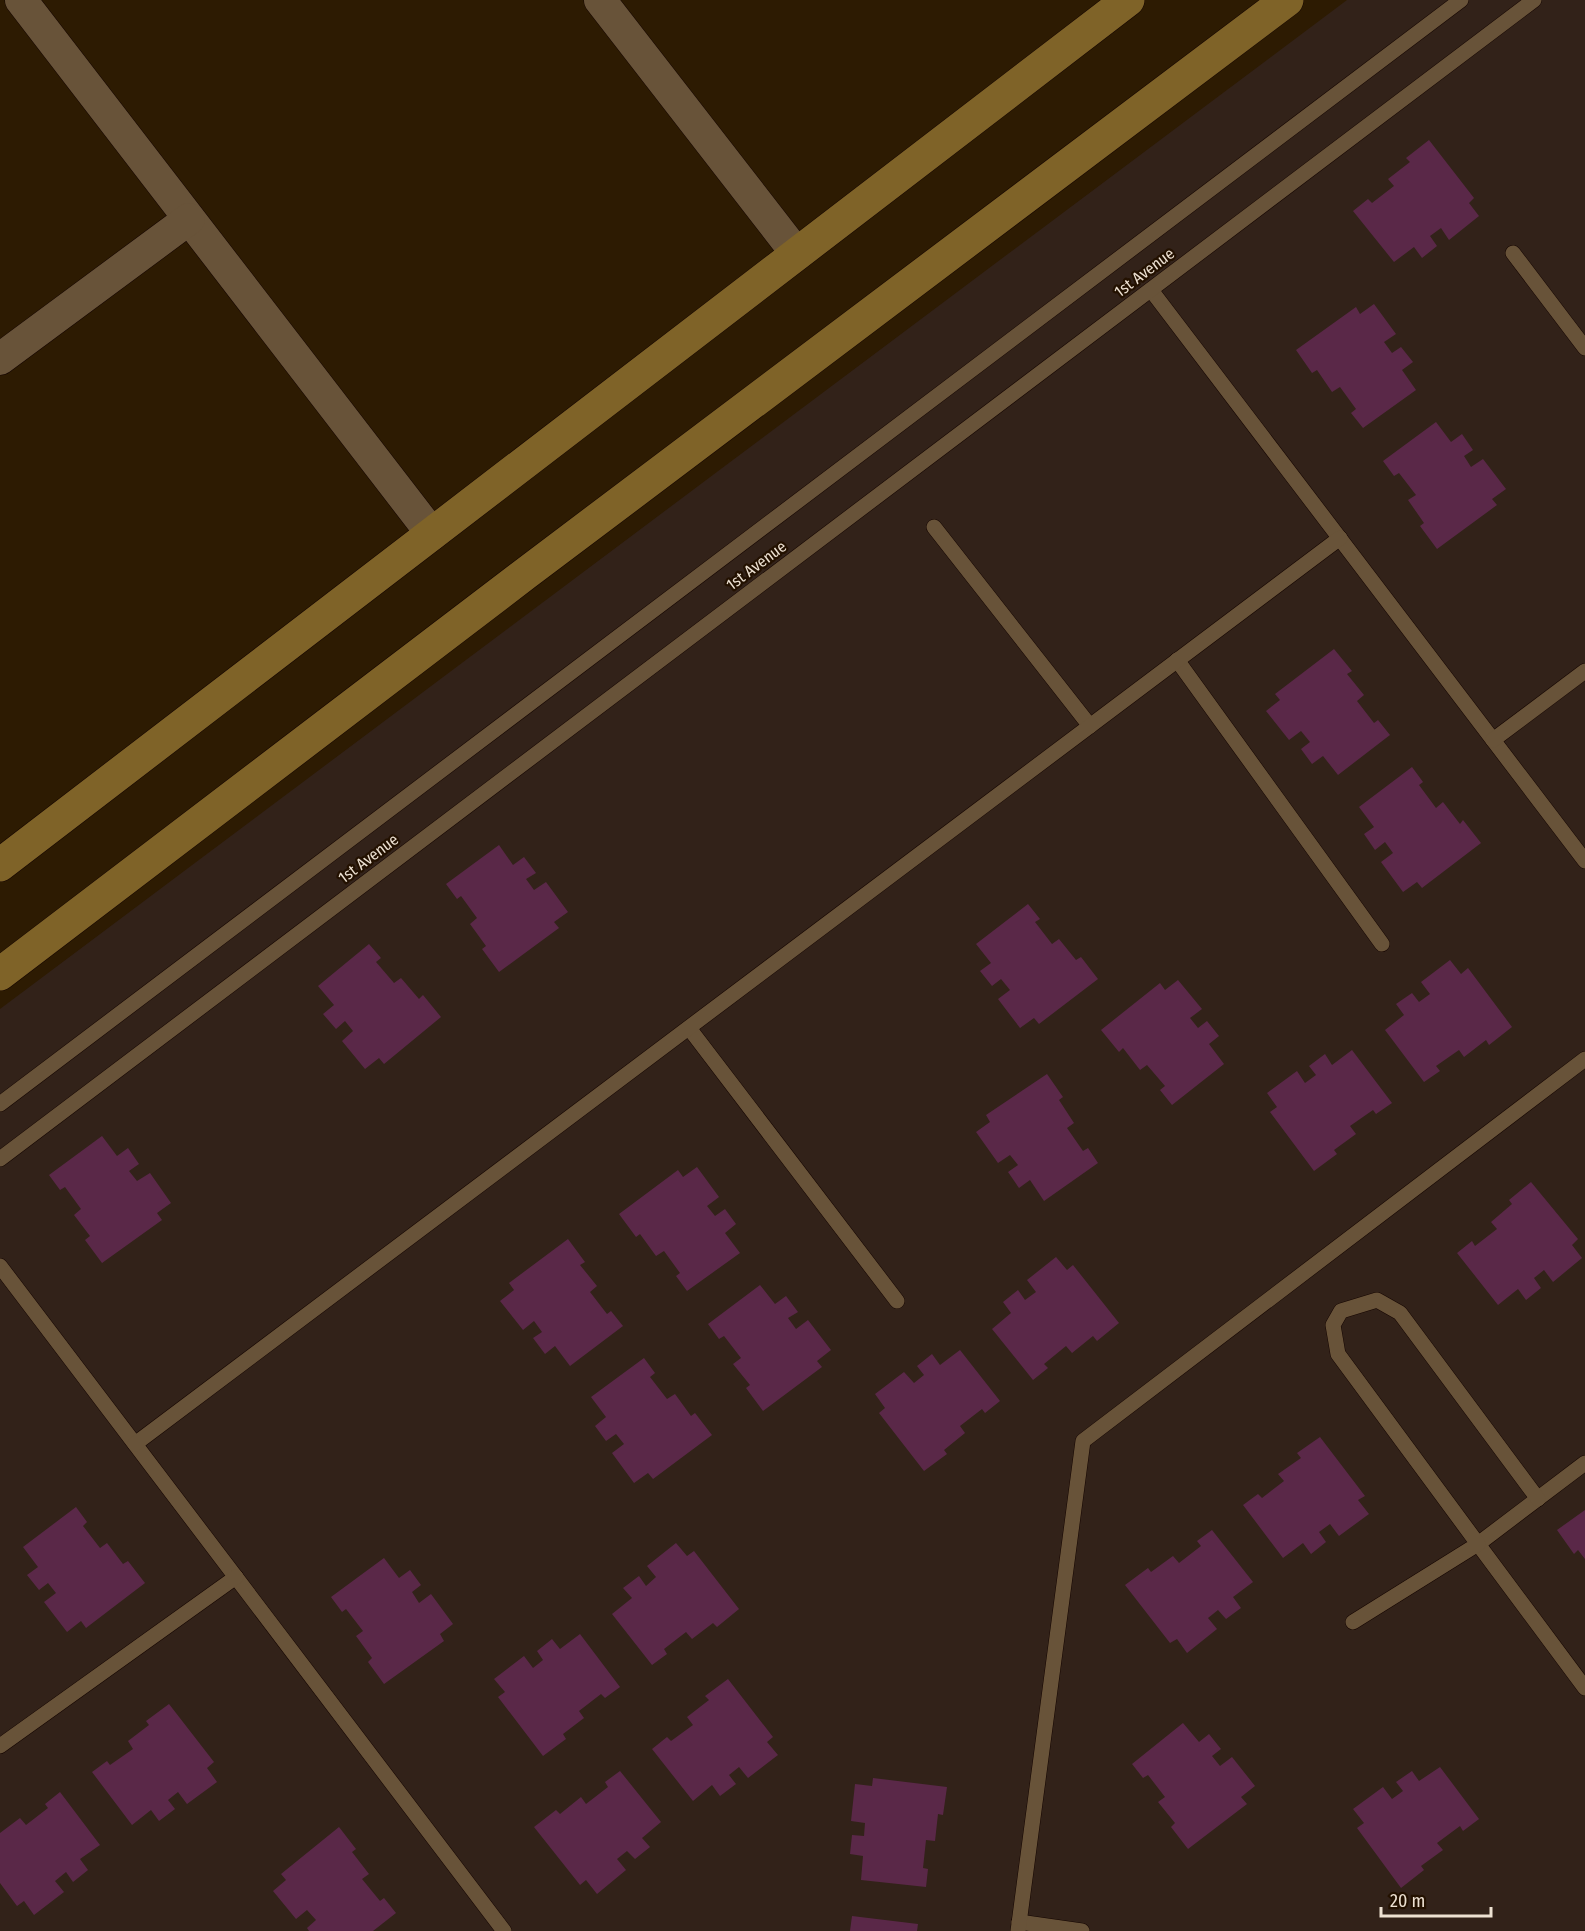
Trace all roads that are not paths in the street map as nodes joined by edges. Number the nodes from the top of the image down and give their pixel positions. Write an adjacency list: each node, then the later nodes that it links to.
1 (21, 0): 7 (street)
2 (600, 0): 9 (street)
3 (1128, 0): 9 (main road)
4 (1287, 0): 23 (main road)
5 (1461, 0): 26 (lane, 1st Avenue)
6 (1534, 0): 10 (lane, 1st Avenue)
7 (189, 219): 12 (street); 14 (street)
8 (1513, 253): 11 (lane)
9 (797, 254): 14 (main road)
10 (1151, 290): 15 (lane); 27 (lane, 1st Avenue)
11 (1585, 348)
12 (0, 359)
13 (934, 526): 18 (lane)
14 (432, 534): 21 (main road)
15 (1340, 538): 16 (lane); 19 (lane)
16 (1177, 660): 18 (lane); 22 (lane)
17 (1585, 671): 19 (lane)
18 (1090, 726): 24 (lane)
19 (1493, 740): 20 (lane)
20 (1585, 861)
21 (0, 865)
22 (1382, 944)
23 (0, 974)
24 (689, 1028): 29 (lane); 30 (lane)
25 (1585, 1059): 38 (lane)
26 (0, 1104)
27 (0, 1159)
28 (0, 1266): 30 (lane)
29 (897, 1301)
30 (135, 1444): 34 (lane)
31 (1585, 1463): 32 (lane)
32 (1538, 1499): 33 (lane); 33 (lane)
33 (1478, 1544): 35 (lane); 36 (lane)
34 (236, 1577): 37 (lane); 39 (lane)
35 (1353, 1622)
36 (1585, 1688)
37 (0, 1746)
38 (1018, 1927): 40 (lane)
39 (504, 1931)
40 (1082, 1931)

